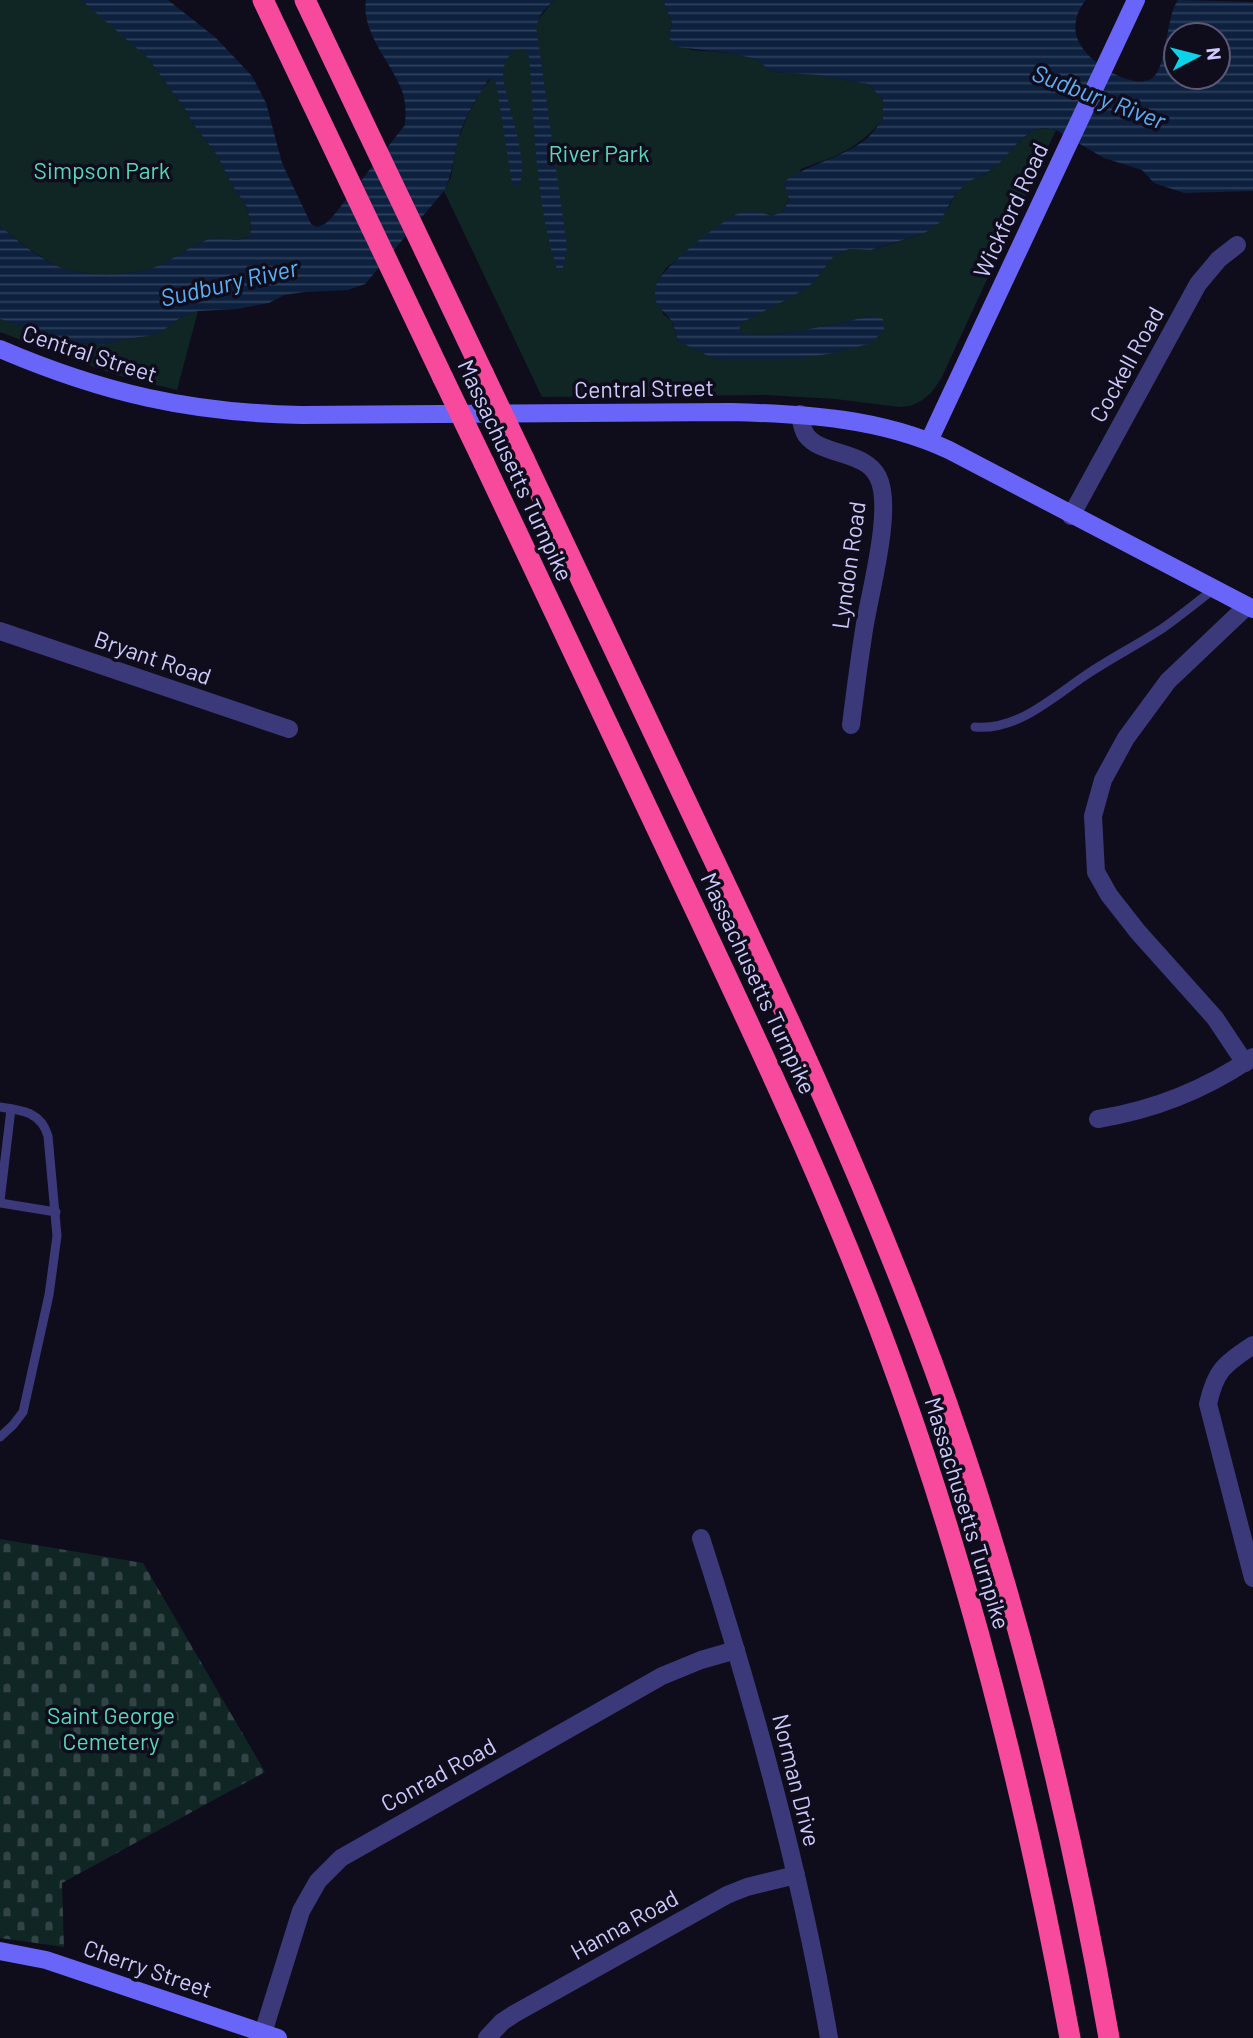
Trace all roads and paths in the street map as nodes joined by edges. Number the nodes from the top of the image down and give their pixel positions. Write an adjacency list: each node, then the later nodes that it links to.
1 (263, 0): 31 (highway, Massachusetts Turnpike, bridge)
2 (305, 0): 32 (highway, Massachusetts Turnpike, bridge)
3 (1136, 0): 7 (main road, Wickford Road)
4 (1237, 245): 8 (street, Cockell Road)
5 (0, 349): 6 (main road, Central Street)
6 (800, 414): 7 (main road, Central Street); 12 (street, Lyndon Road)
7 (929, 441): 8 (main road, Central Street)
8 (1071, 516): 9 (main road, Central Street)
9 (1214, 589): 10 (main road, Central Street); 13 (lane)
10 (1250, 608): 15 (street)
11 (0, 631): 14 (street, Bryant Road)
12 (851, 725)
13 (975, 727)
14 (289, 729)
15 (1249, 1060): 18 (street)
16 (0, 1107): 17 (lane)
17 (11, 1109): 19 (lane); 20 (lane)
18 (1098, 1119)
19 (0, 1202): 20 (lane)
20 (56, 1212): 22 (lane)
21 (1253, 1345): 24 (street)
22 (0, 1437)
23 (701, 1538): 25 (street, Norman Drive)
24 (1253, 1578)
25 (736, 1650): 26 (street, Norman Drive); 28 (street, Conrad Road)
26 (796, 1875): 29 (street, Hanna Road); 30 (street, Norman Drive)
27 (0, 1951): 28 (main road, Cherry Street)
28 (270, 2035)
29 (487, 2038)
30 (829, 2038)
31 (1070, 2038)
32 (1109, 2038)

